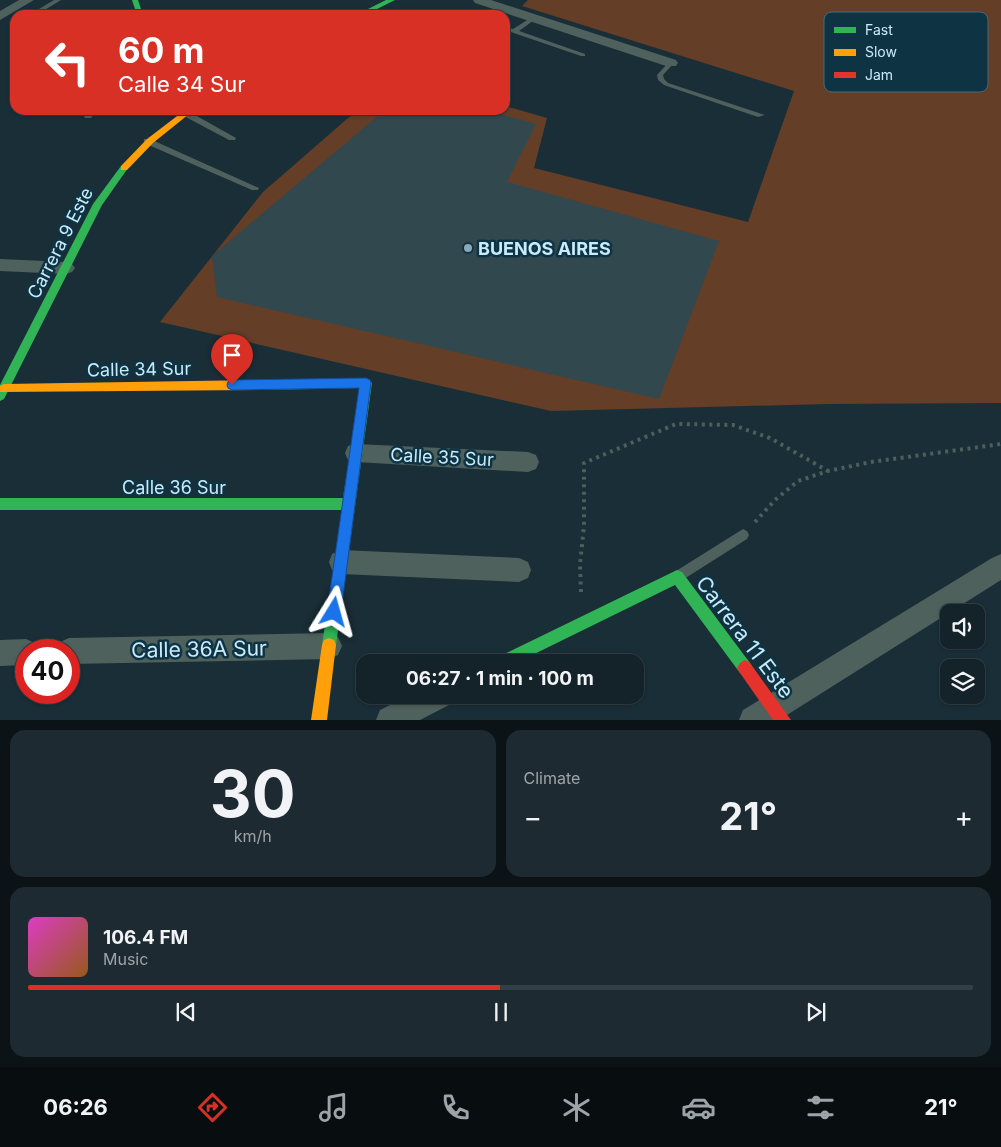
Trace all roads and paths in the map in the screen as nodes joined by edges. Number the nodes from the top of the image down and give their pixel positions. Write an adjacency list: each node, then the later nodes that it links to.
1 (28, 0): 5 (street)
2 (58, 0): 6 (lane)
3 (392, 0): 7 (street)
4 (479, 0): 8 (street)
5 (10, 10)
6 (41, 10)
7 (370, 10)
8 (510, 10)
9 (510, 10): 10 (street)
10 (534, 18): 12 (lane); 14 (street)
11 (510, 30): 12 (lane)
12 (514, 31): 13 (lane)
13 (583, 55)
14 (671, 63): 17 (lane)
15 (184, 115): 20 (street, Carrera 9 Este)
16 (193, 115): 19 (lane)
17 (761, 115)
18 (150, 126): 20 (street)
19 (232, 138)
20 (148, 142): 21 (lane); 23 (street, Carrera 9 Este)
21 (255, 188)
22 (0, 265): 23 (street)
23 (66, 268): 24 (street, Carrera 9 Este)
24 (2, 392): 26 (street, Calle 34 Sur)
25 (1001, 444): 28 (path)
26 (356, 453): 27 (street, Calle 35 Sur); 30 (street)
27 (528, 462)
28 (828, 471): 31 (path); 36 (path)
29 (0, 504): 30 (street, Calle 36 Sur)
30 (349, 504): 32 (street)
31 (743, 535): 35 (lane)
32 (341, 562): 34 (street); 37 (street)
33 (1001, 566): 43 (street)
34 (519, 570)
35 (677, 576): 36 (street); 43 (street, Carrera 11 Este)
36 (584, 622): 41 (street)
37 (330, 646): 38 (street, Calle 36A Sur); 44 (street)
38 (80, 651)
39 (15, 652): 40 (street)
40 (0, 653)
41 (519, 654)
42 (421, 704): 45 (street)
43 (770, 715)
44 (319, 720)
45 (390, 720)

